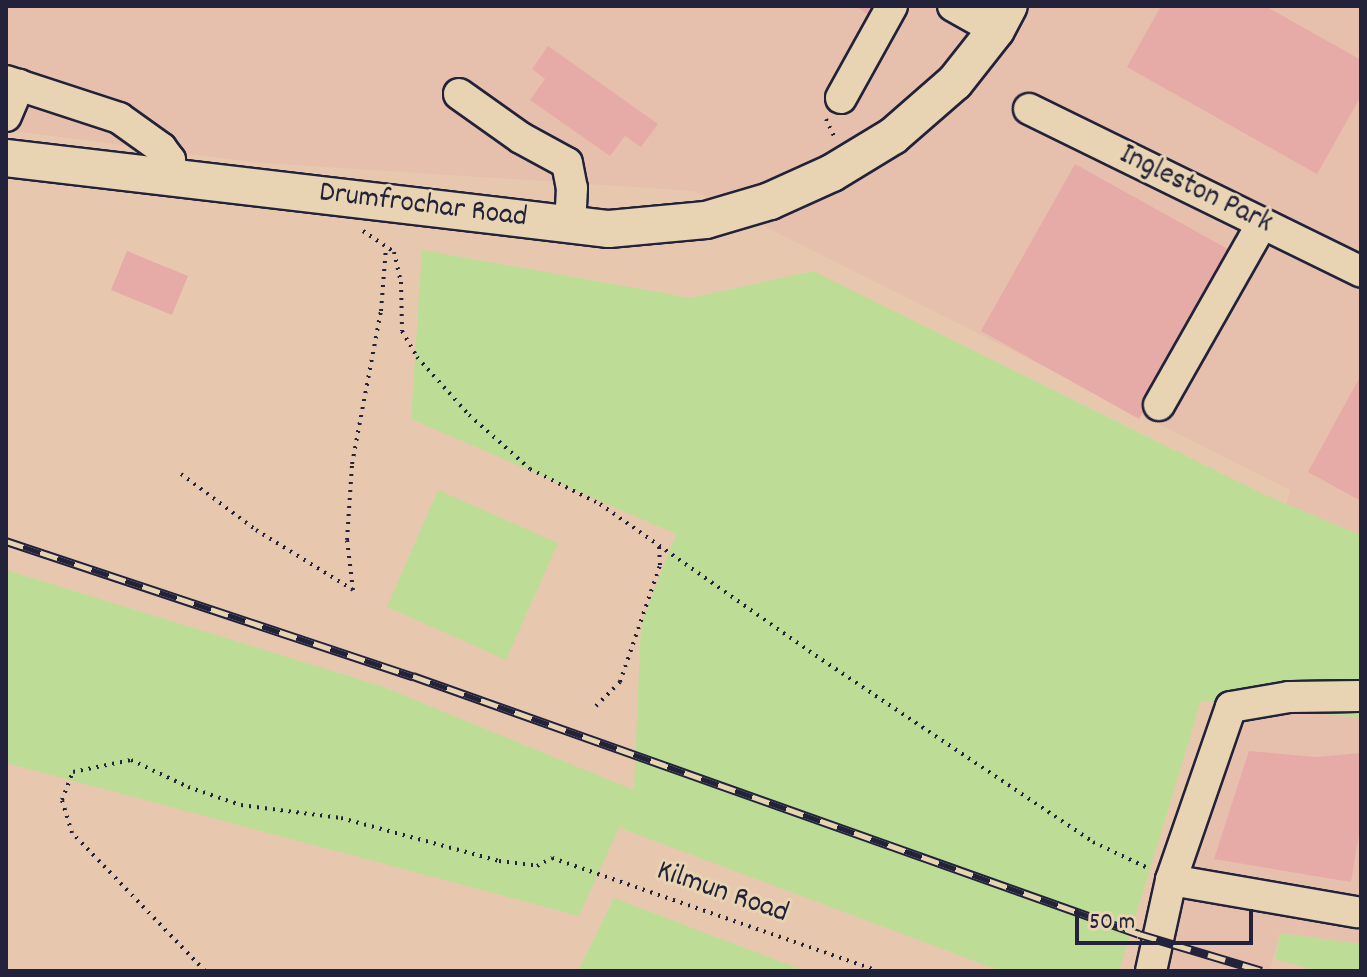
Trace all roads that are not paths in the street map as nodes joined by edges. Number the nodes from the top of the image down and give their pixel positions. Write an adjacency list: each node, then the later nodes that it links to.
1 (892, 6): 6 (street)
2 (953, 6): 3 (street)
3 (1002, 18): 11 (main road, Drumfrochar Road)
4 (12, 83): 8 (street); 10 (street)
5 (459, 94): 11 (street)
6 (841, 98)
7 (1029, 109): 12 (street, Ingleston Park)
8 (6, 116)
9 (6, 158): 10 (main road, Drumfrochar Road)
10 (172, 178): 11 (main road, Drumfrochar Road)
11 (570, 224)
12 (1262, 224): 13 (street, Ingleston Park); 14 (street)
13 (1361, 272)
14 (1159, 405)
15 (1361, 696): 16 (street)
16 (1171, 880): 17 (street); 18 (street)
17 (1357, 912)
18 (1151, 971)

